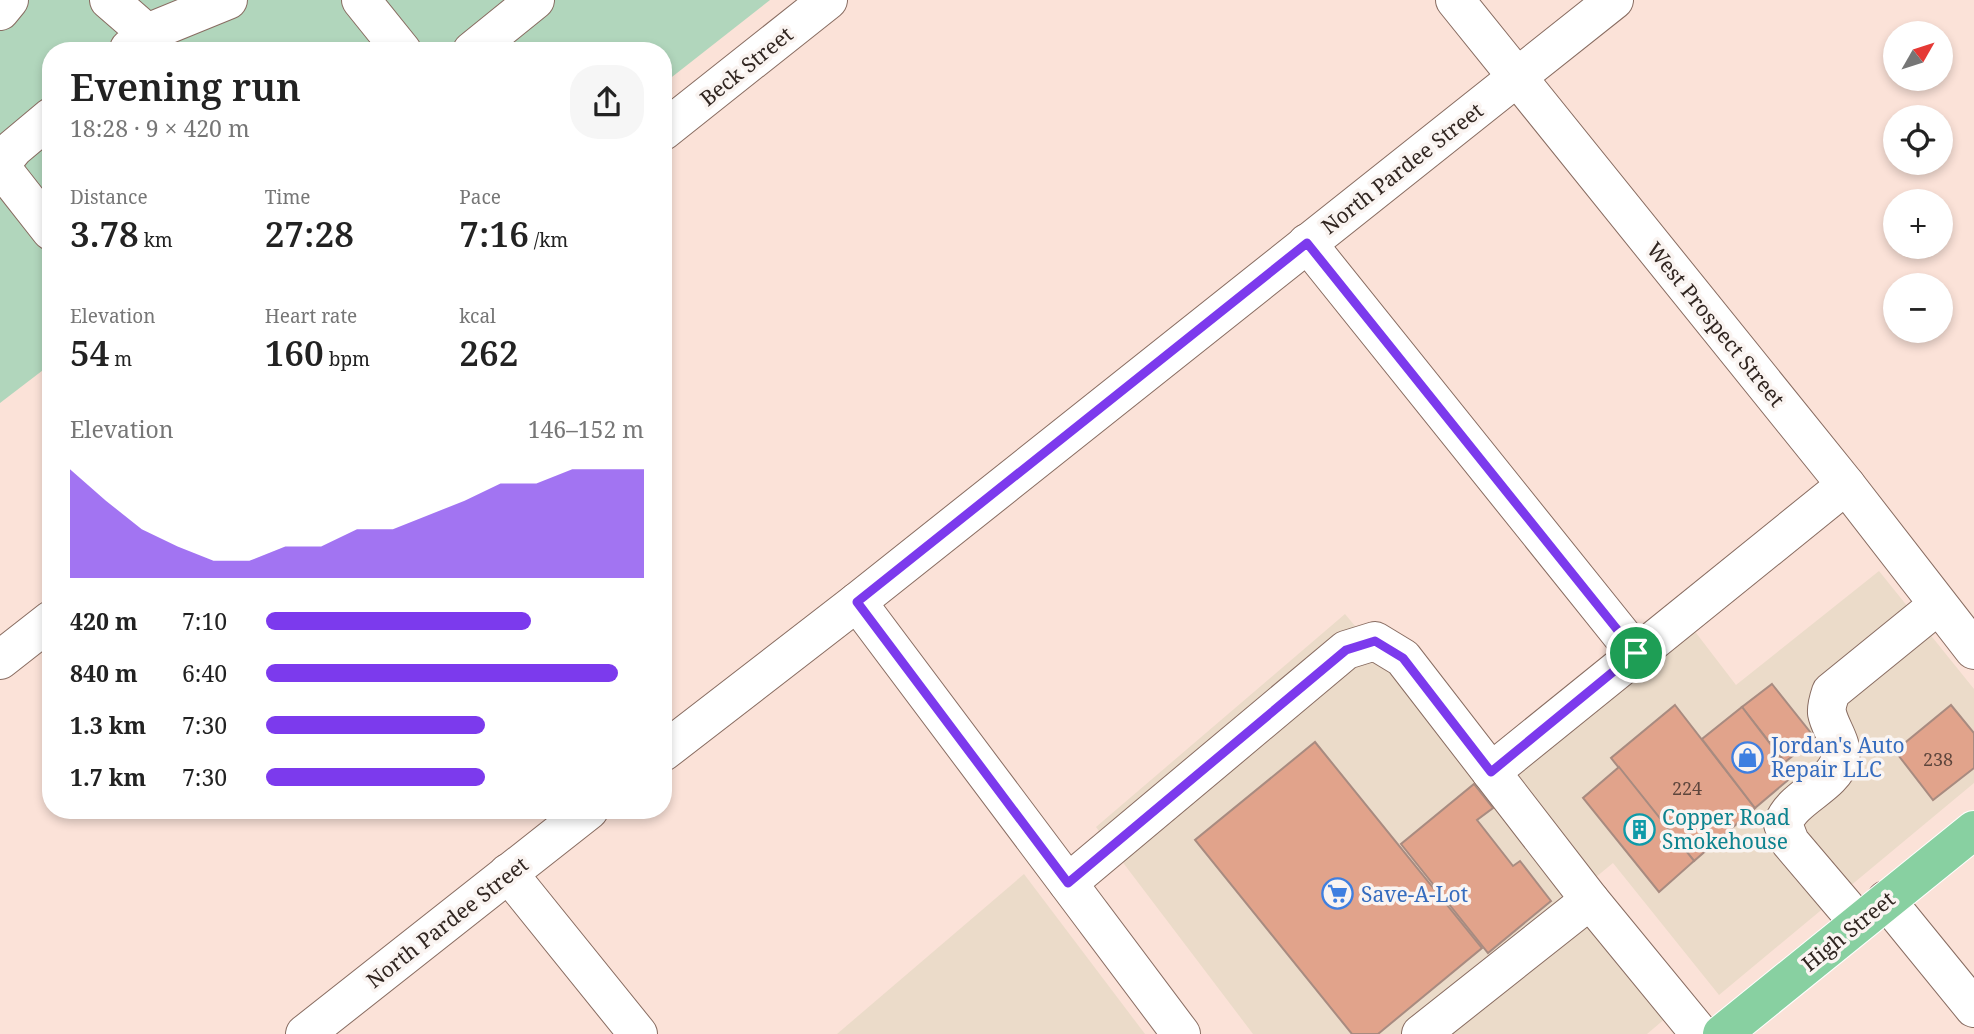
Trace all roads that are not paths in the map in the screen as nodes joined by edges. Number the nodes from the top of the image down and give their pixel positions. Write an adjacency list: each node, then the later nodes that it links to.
1 (9, 0): 9 (street)
2 (109, 0): 10 (street)
3 (228, 0): 10 (street)
4 (361, 0): 11 (street)
5 (535, 0): 12 (street)
6 (828, 0): 14 (street, Beck Street)
7 (1455, 0): 13 (street, West Prospect Street)
8 (1614, 0): 13 (street, North Pardee Street)
9 (0, 11)
10 (137, 42)
11 (395, 42)
12 (483, 42)
13 (1518, 77): 18 (street, North Pardee Street); 19 (street, West Prospect Street)
14 (672, 124)
15 (42, 125): 16 (street)
16 (0, 166): 17 (street)
17 (42, 220)
18 (1307, 243): 20 (street, North Pardee Street); 24 (street)
19 (1846, 485): 21 (street, West Prospect Street); 24 (street)
20 (857, 602): 26 (street, North Pardee Street); 31 (street)
21 (1937, 605): 23 (street, West Prospect Street); 33 (street)
22 (42, 627): 25 (street)
23 (1974, 650)
24 (1636, 653): 27 (street)
25 (0, 660)
26 (672, 745)
27 (1491, 772): 31 (street); 32 (street)
28 (577, 819): 30 (street, North Pardee Street)
29 (1974, 830): 33 (main road, High Street)
30 (508, 873): 35 (street, North Pardee Street); 36 (street)
31 (1068, 883): 37 (street)
32 (1590, 900): 38 (street); 39 (street)
33 (1872, 911): 34 (street); 40 (main road, High Street)
34 (1974, 1008)
35 (306, 1034)
36 (638, 1034)
37 (1181, 1034)
38 (1421, 1034)
39 (1700, 1034)
40 (1723, 1034)

